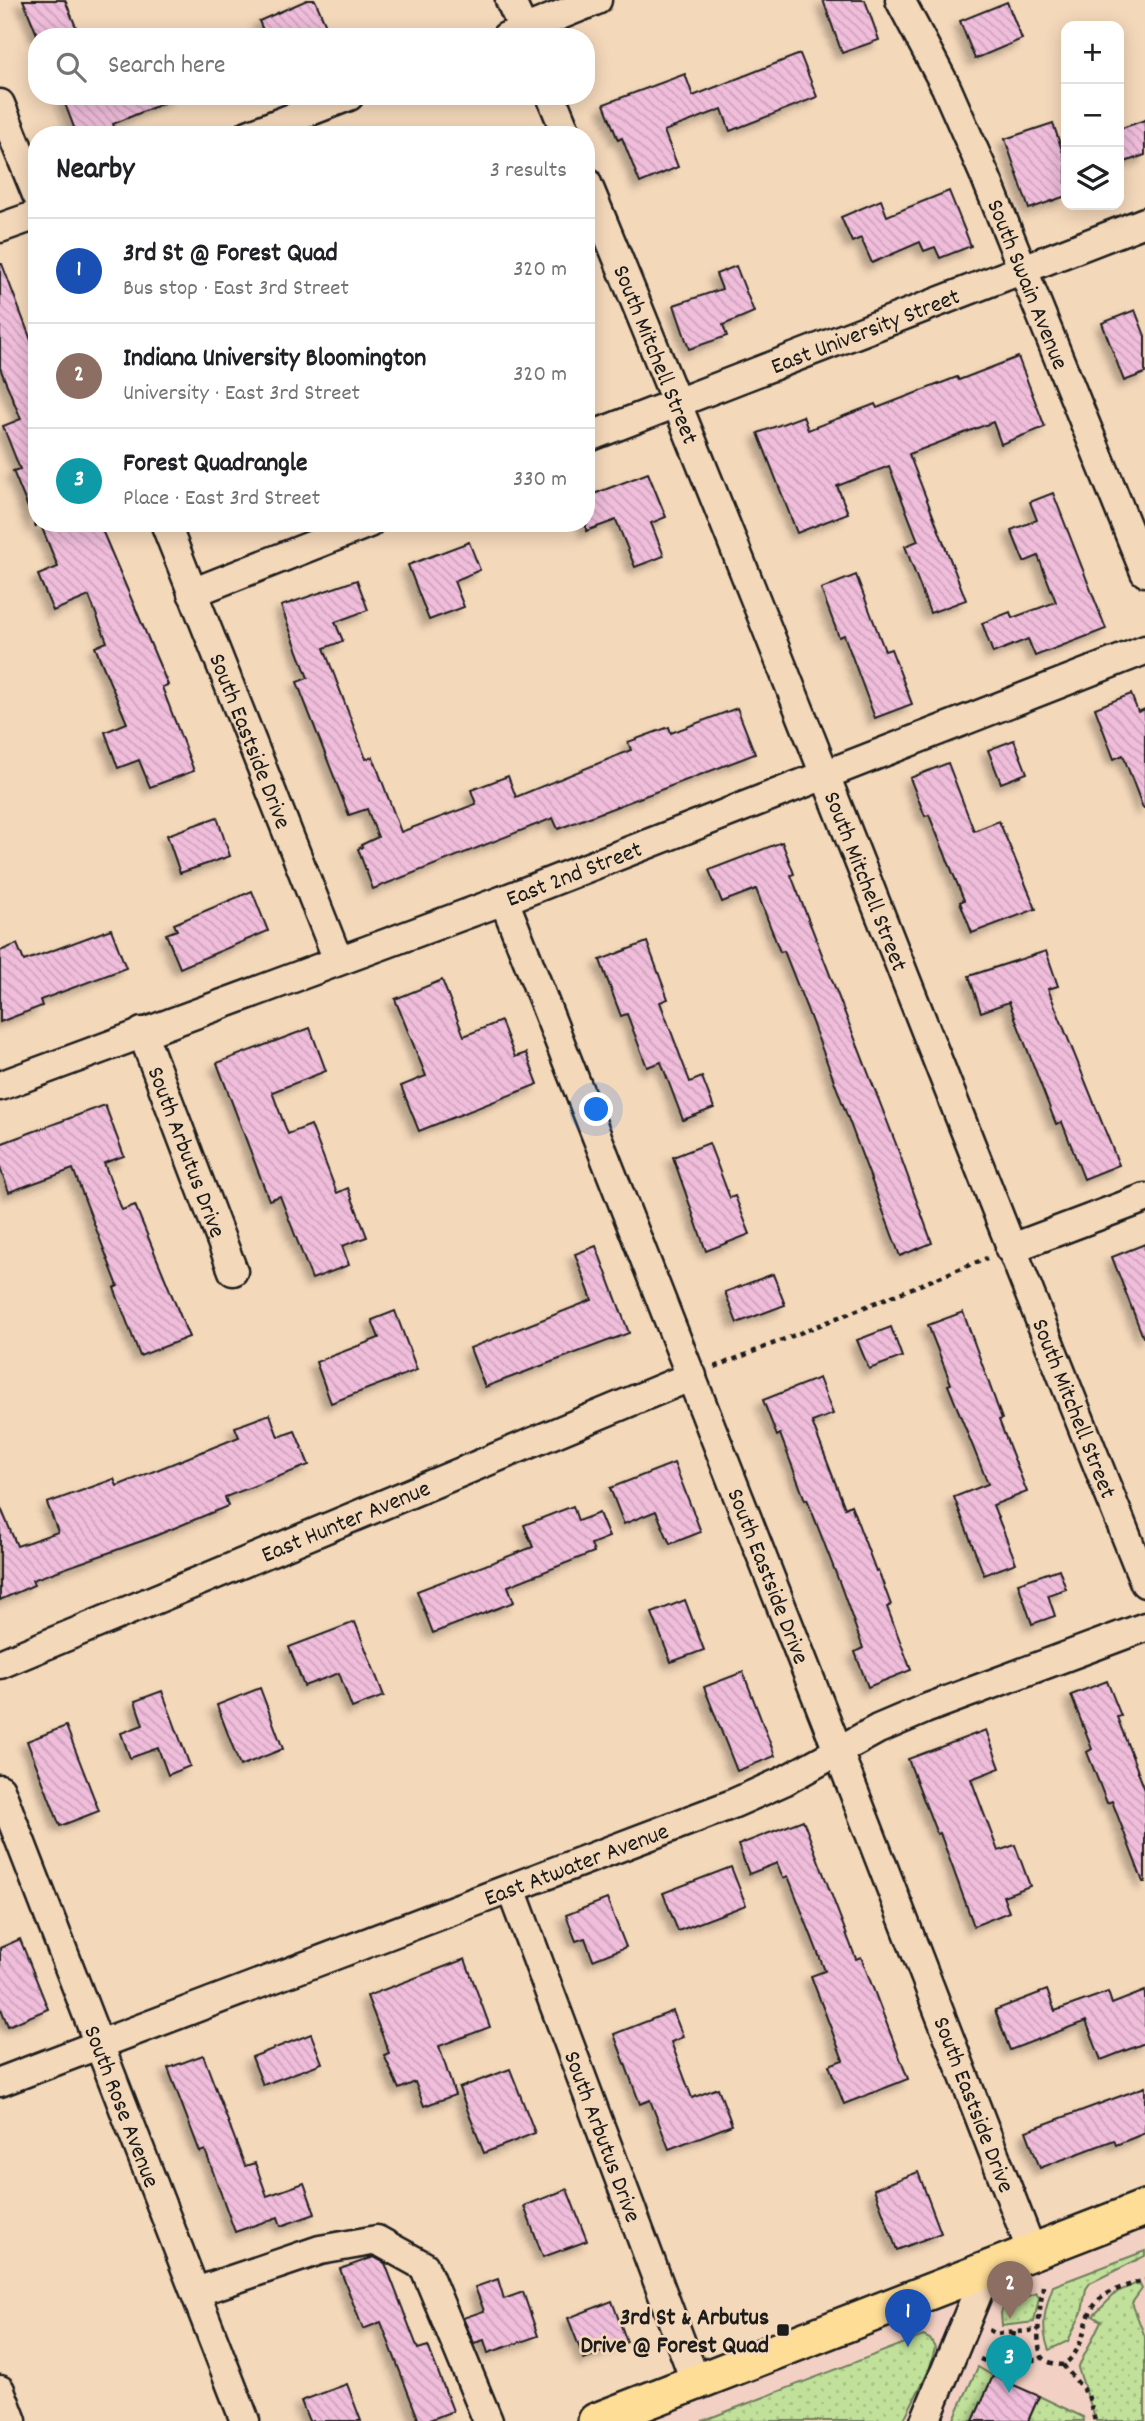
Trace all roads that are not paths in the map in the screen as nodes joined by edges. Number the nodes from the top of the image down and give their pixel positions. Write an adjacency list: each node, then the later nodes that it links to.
1 (510, 0): 4 (street)
2 (597, 0): 5 (street)
3 (900, 0): 16 (street, South Swain Avenue)
4 (517, 28)
5 (533, 28)
6 (0, 104): 11 (street)
7 (326, 105): 9 (street)
8 (555, 105): 10 (street)
9 (271, 126)
10 (563, 126)
11 (28, 173)
12 (595, 203): 17 (street, South Mitchell Street)
13 (28, 218): 15 (street)
14 (1145, 222): 16 (street, East University Street)
15 (0, 228)
16 (1023, 268): 17 (street, East University Street); 21 (street, South Swain Avenue)
17 (677, 402): 18 (street, East University Street); 24 (street, South Mitchell Street)
18 (595, 434)
19 (168, 532): 22 (street, South Eastside Drive)
20 (346, 532): 22 (street)
21 (1145, 572)
22 (192, 593): 26 (street, South Eastside Drive)
23 (1145, 650): 24 (street, East 2nd Street)
24 (825, 776): 25 (street, East 2nd Street); 30 (street, South Mitchell Street)
25 (505, 900): 26 (street, East 2nd Street); 32 (street, South Eastside Drive)
26 (338, 960): 27 (street, East 2nd Street)
27 (142, 1032): 28 (street, East 2nd Street); 31 (street, South Arbutus Drive)
28 (0, 1086)
29 (1145, 1198): 30 (street)
30 (1010, 1249): 33 (street, South Mitchell Street)
31 (233, 1271)
32 (692, 1376): 35 (street, East Hunter Avenue); 36 (street, South Eastside Drive)
33 (1145, 1583)
34 (1145, 1627): 36 (street, East Atwater Avenue)
35 (0, 1664)
36 (838, 1750): 38 (street, East Atwater Avenue); 42 (street, South Eastside Drive)
37 (0, 1789): 39 (street, South Rose Avenue)
38 (511, 1889): 39 (street, East Atwater Avenue); 45 (street, South Arbutus Drive)
39 (100, 2043): 40 (street, East Atwater Avenue); 44 (street, South Rose Avenue)
40 (0, 2082)
41 (1145, 2208): 42 (main road)
42 (1032, 2252): 43 (main road)
43 (987, 2270): 45 (main road); 51 (street)
44 (196, 2292): 48 (street, South Rose Avenue); 49 (street)
45 (696, 2382): 50 (main road)
46 (0, 2390): 47 (street)
47 (12, 2421)
48 (245, 2421)
49 (488, 2421)
50 (596, 2421)
51 (925, 2421)

